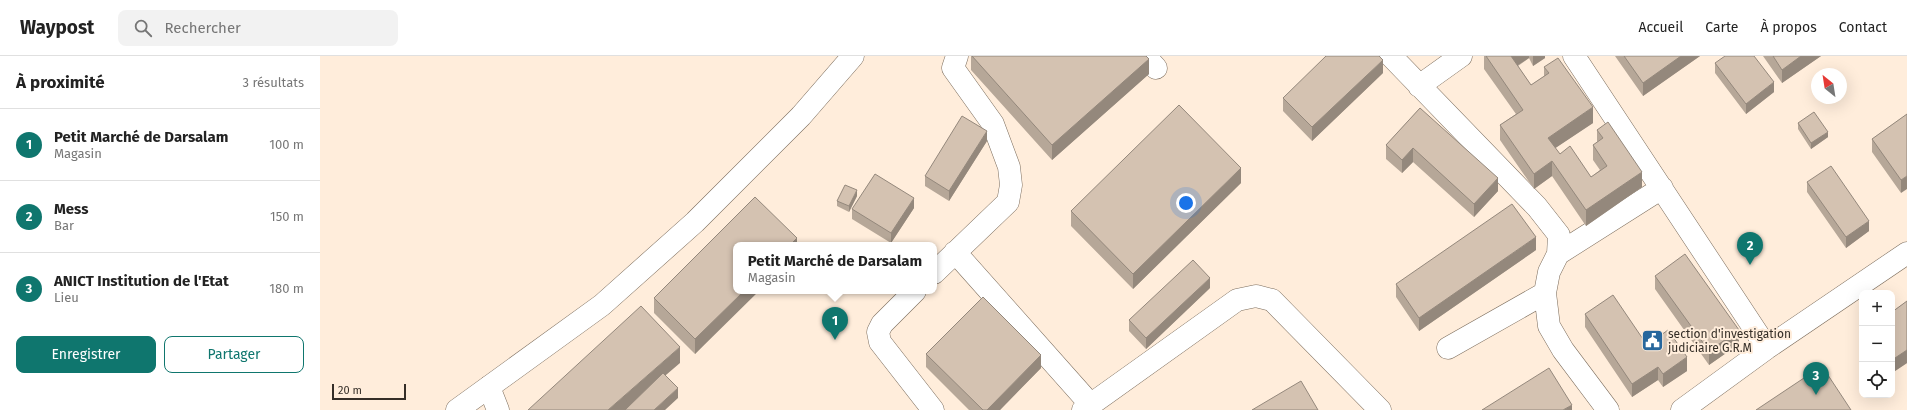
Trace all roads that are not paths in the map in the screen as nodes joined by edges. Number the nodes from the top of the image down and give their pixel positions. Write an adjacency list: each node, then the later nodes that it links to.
1 (852, 56): 16 (main road)
2 (957, 56): 8 (main road)
3 (1391, 56): 6 (main road)
4 (1461, 56): 6 (main road)
5 (1574, 56): 7 (main road)
6 (1419, 86): 10 (main road)
7 (1662, 188): 10 (main road); 15 (main road)
8 (955, 252): 11 (main road); 17 (main road)
9 (1907, 253): 15 (main road)
10 (1558, 254): 12 (main road)
11 (937, 270)
12 (1545, 293): 14 (main road); 22 (main road)
13 (912, 294): 20 (main road)
14 (1448, 348)
15 (1767, 348): 23 (main road)
16 (489, 387): 18 (main road); 19 (main road)
17 (1087, 408): 21 (main road)
18 (457, 410)
19 (498, 410)
20 (933, 410)
21 (1380, 410)
22 (1608, 410)
23 (1682, 410)

